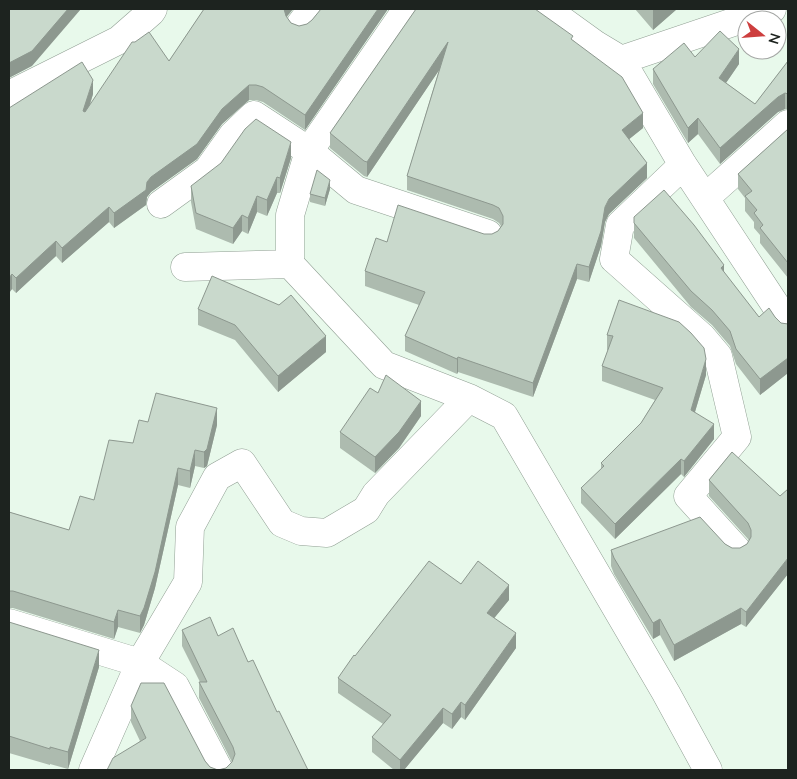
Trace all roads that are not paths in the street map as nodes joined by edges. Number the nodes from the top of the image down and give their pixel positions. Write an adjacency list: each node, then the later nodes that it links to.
1 (153, 9): 6 (street)
2 (407, 9): 8 (street)
3 (546, 9): 5 (street)
4 (772, 9): 5 (street)
5 (621, 60): 9 (street)
6 (9, 95)
7 (788, 124): 10 (street)
8 (309, 151): 11 (street); 12 (street); 13 (street)
9 (683, 165): 10 (street); 18 (street)
10 (705, 198): 15 (street)
11 (161, 204)
12 (488, 234)
13 (290, 264): 14 (street); 17 (street)
14 (185, 267)
15 (779, 289): 16 (street)
16 (788, 324)
17 (469, 398): 20 (street); 23 (street)
18 (736, 549)
19 (9, 623): 20 (street)
20 (140, 663): 21 (street); 22 (street)
21 (92, 770)
22 (219, 770)
23 (708, 770)

